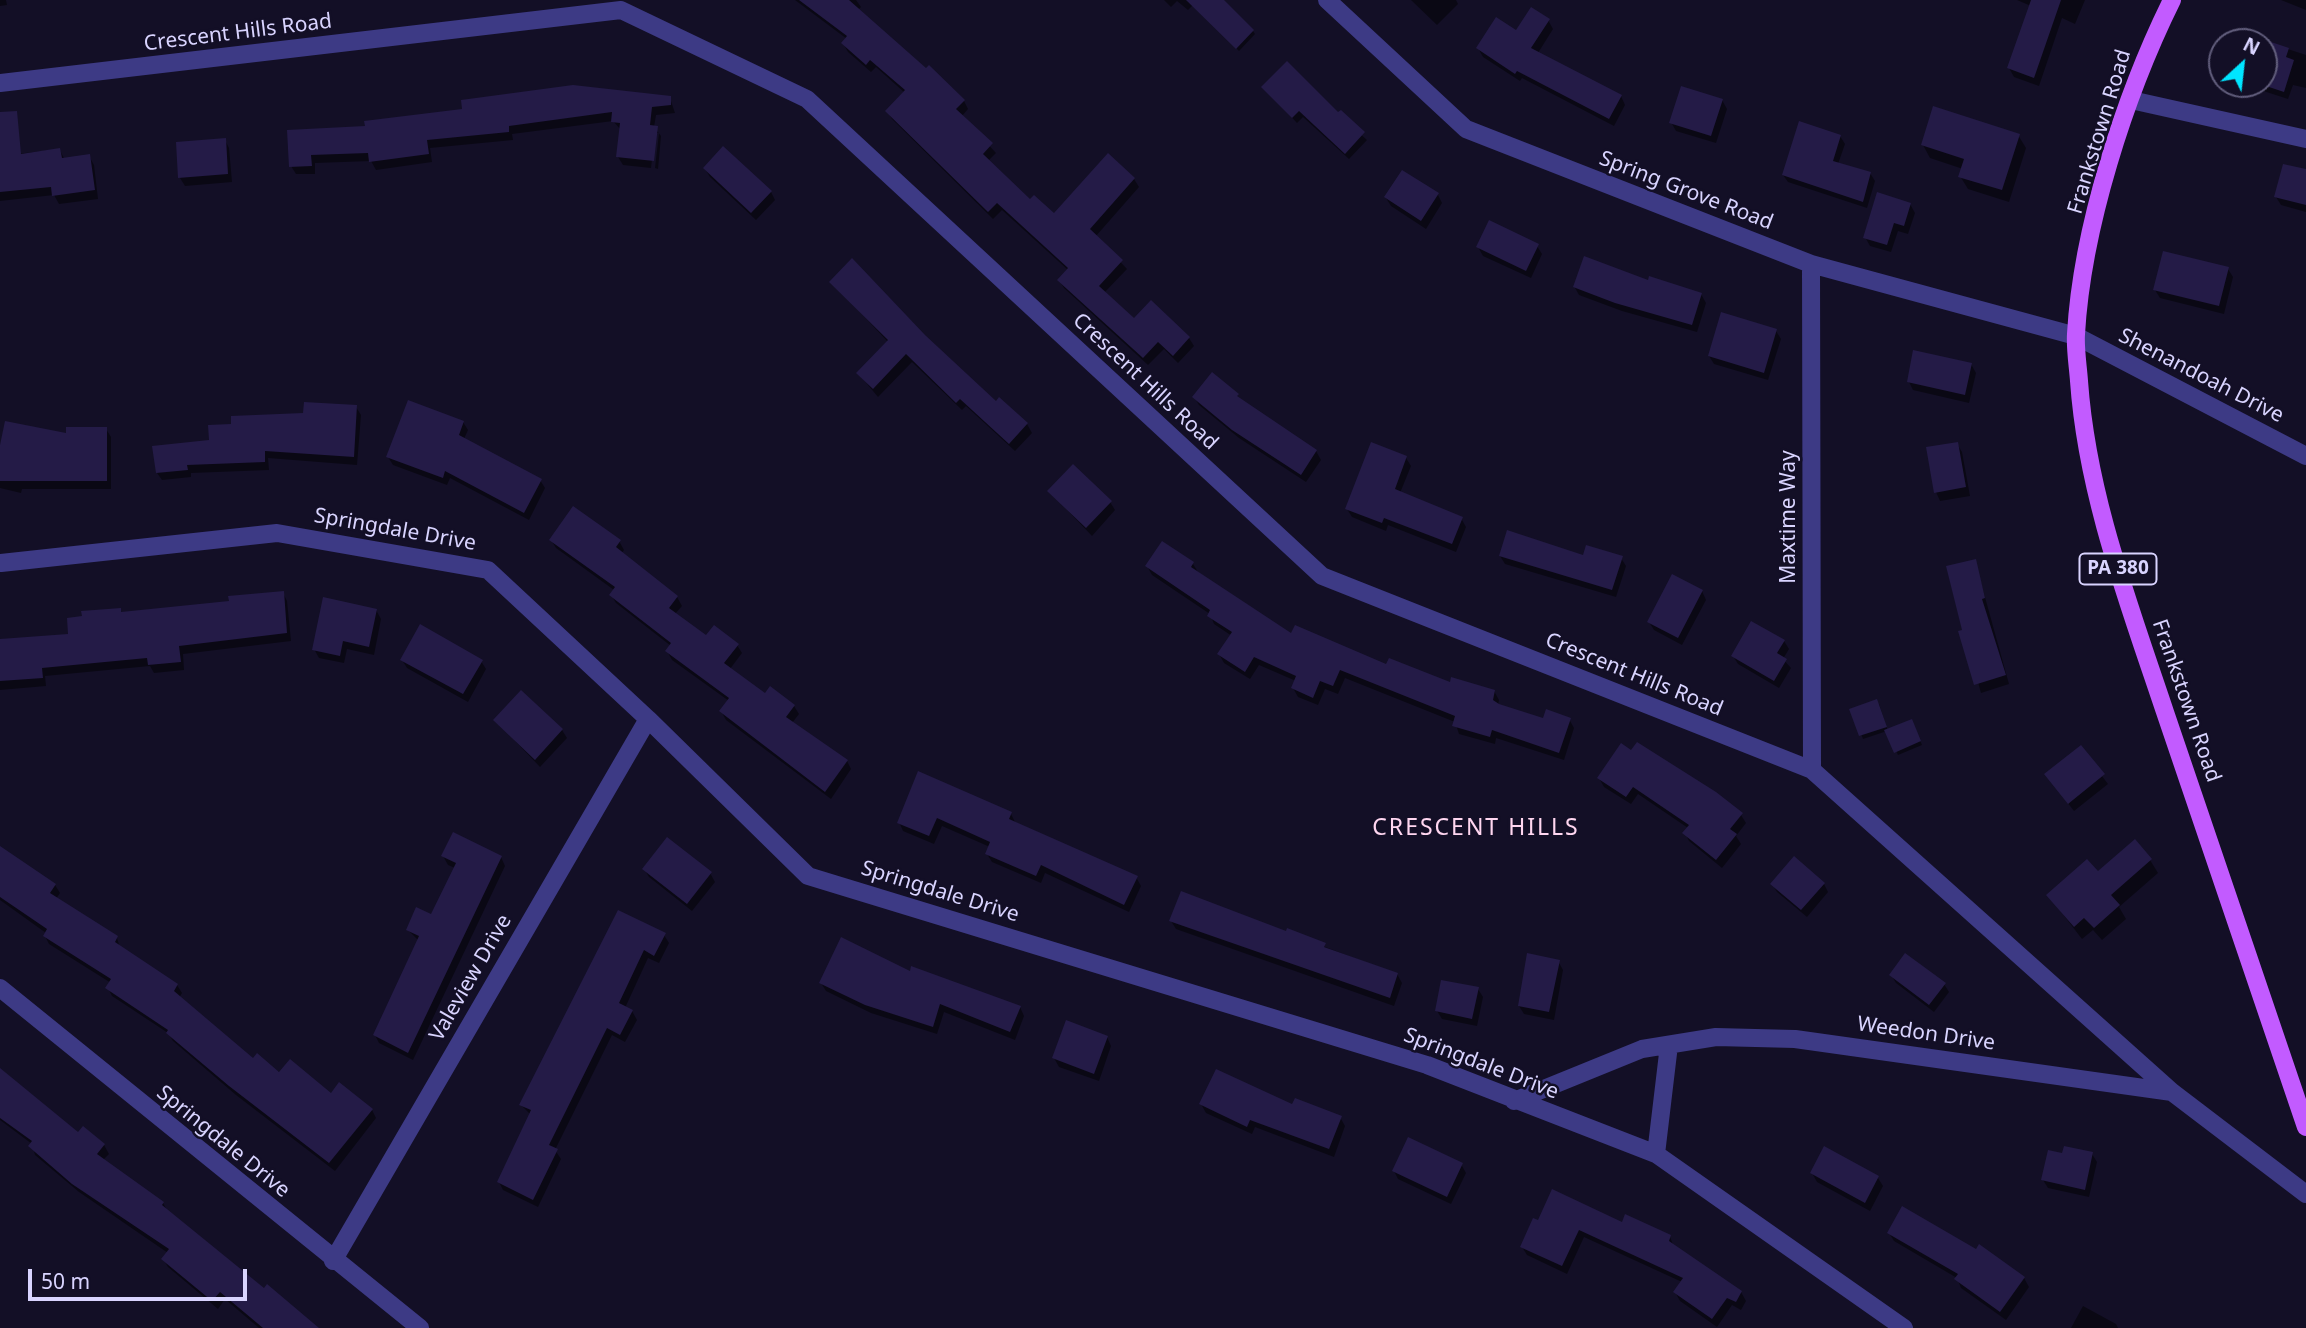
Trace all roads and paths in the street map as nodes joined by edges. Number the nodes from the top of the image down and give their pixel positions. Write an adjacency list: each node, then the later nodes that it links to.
1 (1327, 0): 6 (street, Spring Grove Road)
2 (2172, 0): 4 (main road, Frankstown Road / PA 380)
3 (0, 83): 11 (street, Crescent Hills Road)
4 (2131, 100): 5 (street); 7 (main road, Frankstown Road / PA 380)
5 (2306, 139)
6 (1811, 264): 7 (street, Spring Grove Road); 11 (street, Maxtime Way)
7 (2076, 336): 8 (street, Shenandoah Drive); 16 (main road, Frankstown Road / PA 380)
8 (2306, 456)
9 (1, 563): 10 (street, Springdale Drive)
10 (648, 719): 15 (street, Springdale Drive); 19 (street, Valeview Drive)
11 (1812, 770): 14 (street, Crescent Hills Road)
12 (0, 988): 19 (street, Springdale Drive)
13 (1669, 1045): 14 (street, Weedon Drive); 15 (street, Weedon Drive); 17 (street)
14 (2172, 1092): 18 (street, Weedon Drive)
15 (1514, 1101): 17 (street, Springdale Drive)
16 (2306, 1127)
17 (1656, 1154): 21 (street, Springdale Drive)
18 (2306, 1194)
19 (333, 1261): 20 (street, Springdale Drive)
20 (420, 1328)
21 (1904, 1328)

